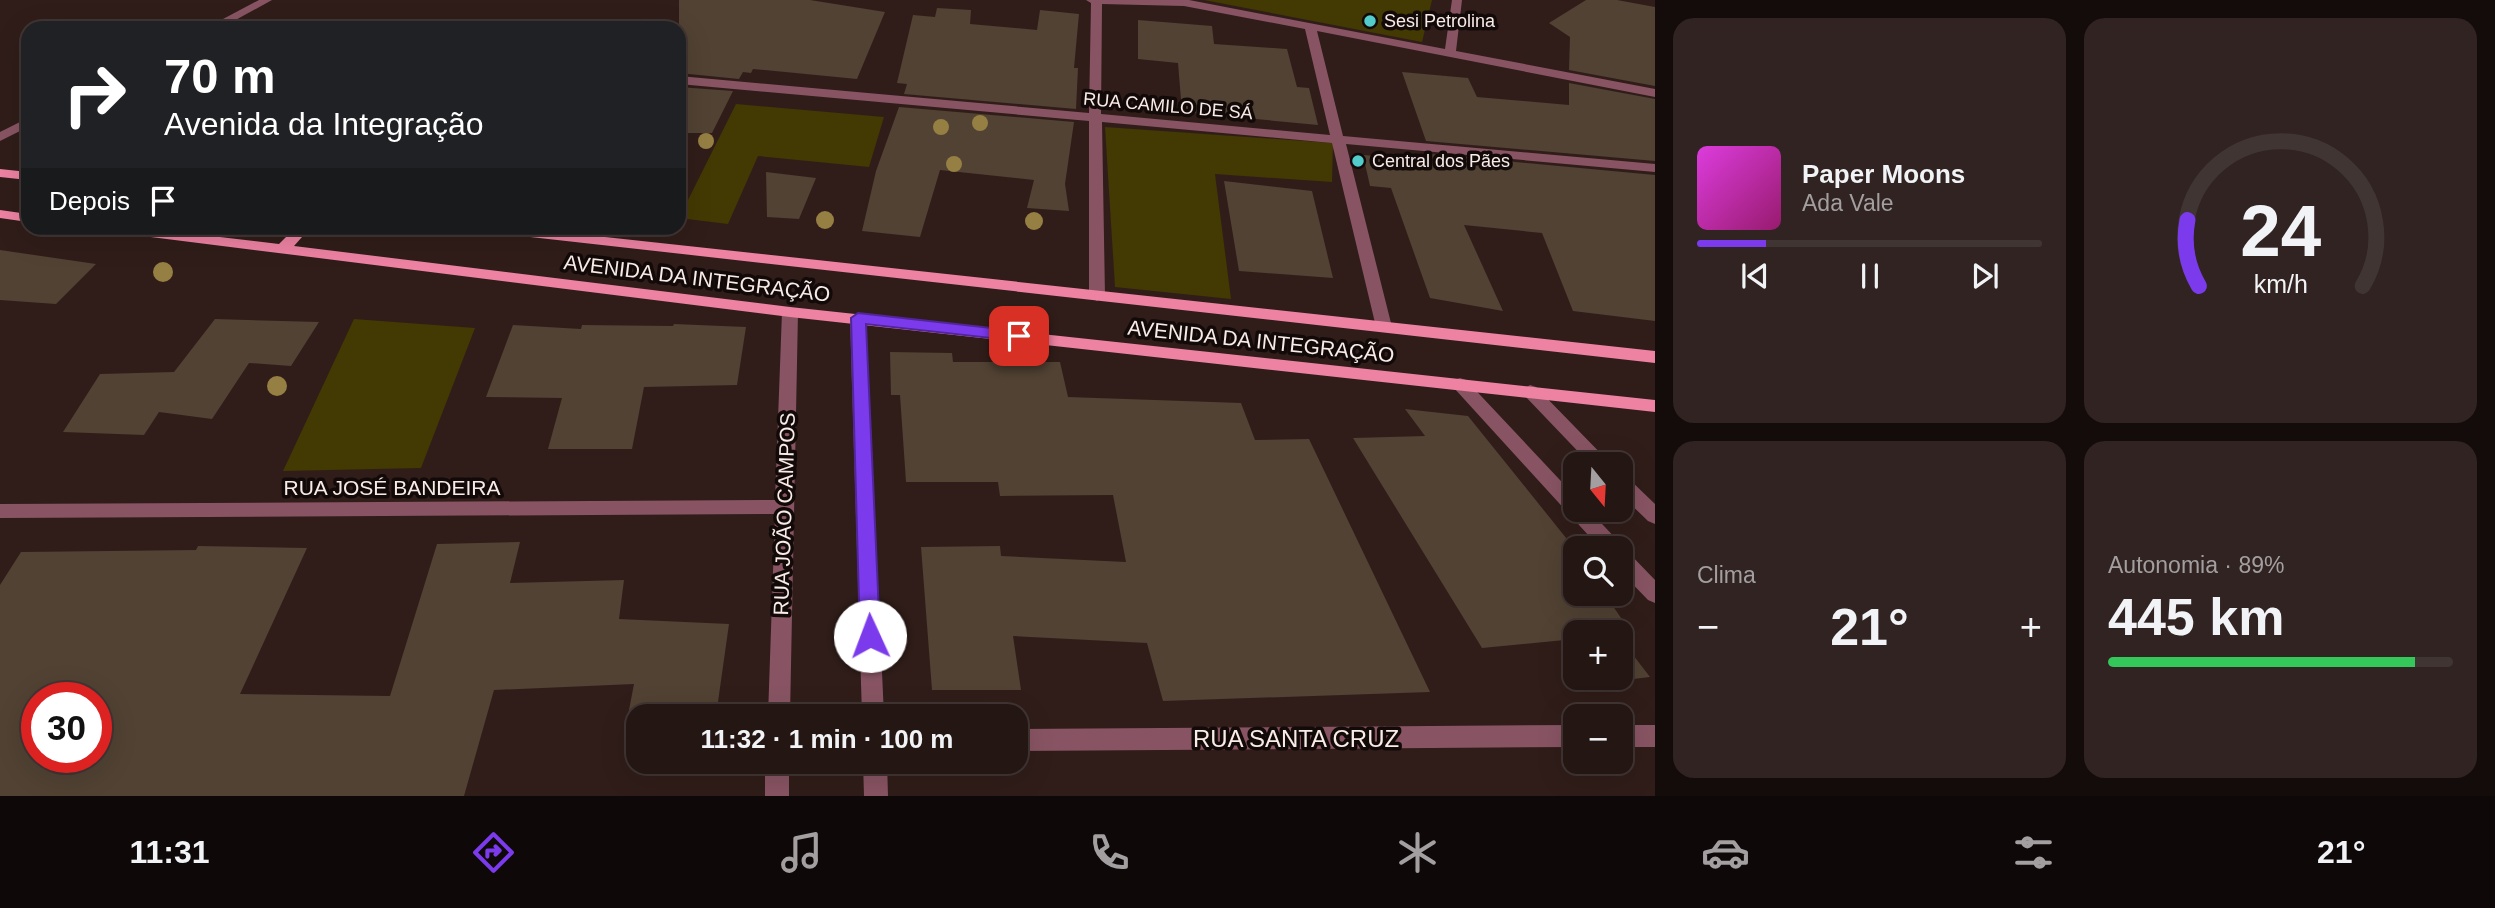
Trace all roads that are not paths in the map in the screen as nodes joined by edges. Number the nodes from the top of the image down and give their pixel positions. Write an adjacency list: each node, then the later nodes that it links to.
1 (267, 0): 7 (street)
2 (1091, 0): 5 (street)
3 (1171, 0): 6 (street)
4 (1457, 0): 9 (street)
5 (1097, 1): 6 (street); 12 (street)
6 (1189, 4): 8 (street)
7 (226, 21)
8 (1310, 27): 9 (street); 15 (street)
9 (1450, 52): 11 (street)
10 (686, 81): 12 (street, RUA CAMILO DE SÁ)
11 (1655, 93)
12 (1095, 118): 15 (street, RUA CAMILO DE SÁ); 25 (street)
13 (21, 126): 14 (street)
14 (0, 137)
15 (1339, 138): 16 (street, RUA CAMILO DE SÁ); 28 (street)
16 (1655, 168)
17 (0, 173): 18 (main road)
18 (21, 175)
19 (0, 214): 20 (main road)
20 (21, 217)
21 (172, 235): 24 (main road, AVENIDA DA INTEGRAÇÃO)
22 (296, 235): 24 (main road)
23 (549, 235): 25 (main road, AVENIDA DA INTEGRAÇÃO)
24 (284, 248): 26 (main road, AVENIDA DA INTEGRAÇÃO)
25 (1097, 296): 28 (main road, AVENIDA DA INTEGRAÇÃO)
26 (790, 312): 27 (main road, AVENIDA DA INTEGRAÇÃO); 36 (street, RUA JOÃO CAMPOS)
27 (858, 318): 30 (main road, AVENIDA DA INTEGRAÇÃO); 44 (street)
28 (1384, 327): 29 (main road, AVENIDA DA INTEGRAÇÃO)
29 (1655, 357)
30 (1460, 384): 31 (main road, AVENIDA DA INTEGRAÇÃO); 34 (street)
31 (1530, 391): 32 (main road, AVENIDA DA INTEGRAÇÃO); 33 (street)
32 (1655, 406)
33 (1590, 452)
34 (1563, 494)
35 (1633, 495): 38 (street)
36 (784, 507): 37 (street, RUA JOSÉ BANDEIRA); 43 (street, RUA JOÃO CAMPOS)
37 (0, 511)
38 (1655, 516)
39 (1589, 522): 40 (street)
40 (1601, 536)
41 (1633, 571): 42 (street)
42 (1655, 594)
43 (779, 704)
44 (873, 704)
45 (1563, 736): 48 (street, RUA SANTA CRUZ)
46 (1633, 736): 47 (street)
47 (1655, 736)
48 (1028, 740)
49 (778, 774): 51 (street)
50 (875, 774): 52 (street)
51 (777, 796)
52 (876, 796)

